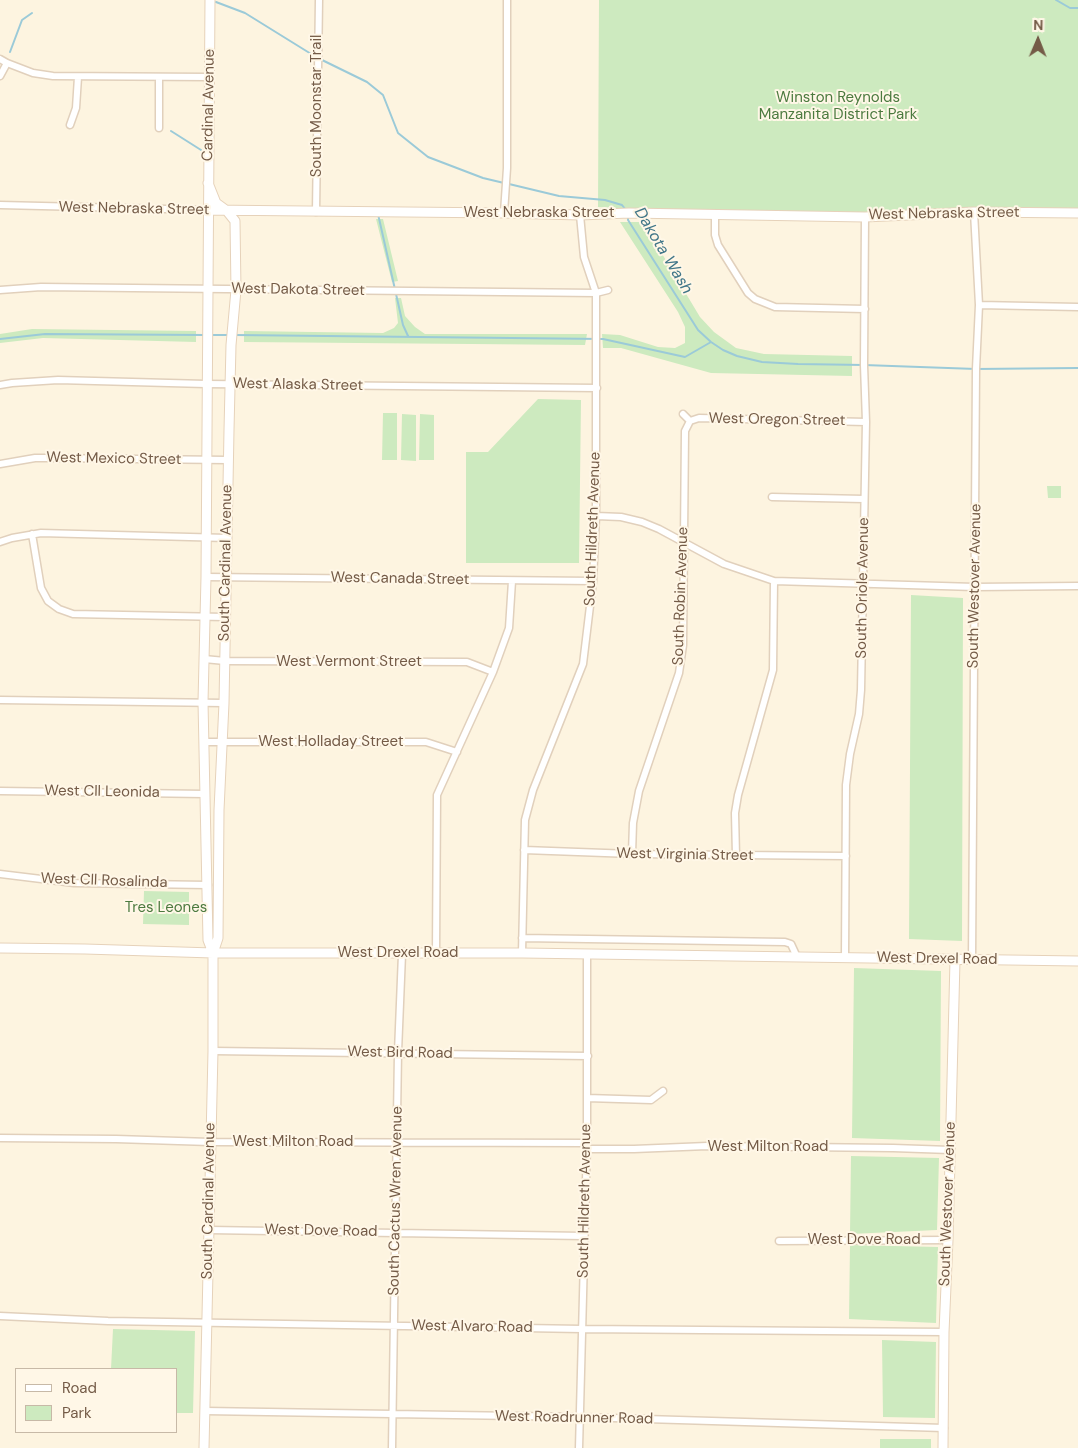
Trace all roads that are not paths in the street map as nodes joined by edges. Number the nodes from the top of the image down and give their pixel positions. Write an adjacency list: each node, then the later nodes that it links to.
1 (210, 0): 9 (street, Cardinal Avenue)
2 (319, 0): 16 (street, South Moonstar Trail)
3 (508, 0): 18 (street)
4 (0, 59): 5 (street)
5 (7, 63): 6 (street); 7 (street)
6 (0, 76)
7 (78, 77): 8 (street); 10 (street)
8 (159, 77): 9 (street); 11 (street)
9 (209, 77): 12 (street, Cardinal Avenue)
10 (70, 125)
11 (159, 128)
12 (208, 183): 14 (street, Cardinal Avenue); 15 (street, South Cardinal Avenue)
13 (0, 206): 14 (street, West Nebraska Street)
14 (208, 210): 15 (street, West Nebraska Street); 24 (street, South Cardinal Avenue)
15 (228, 211): 16 (street, West Nebraska Street); 25 (street, South Cardinal Avenue)
16 (316, 212): 18 (street, West Nebraska Street)
17 (974, 212): 19 (street, West Nebraska Street); 22 (street, West Nebraska Street); 28 (street, South Westover Avenue)
18 (504, 213): 20 (street, West Nebraska Street)
19 (1078, 213)
20 (580, 215): 21 (street, West Nebraska Street); 27 (street, South Hildreth Avenue)
21 (714, 215): 22 (street, West Nebraska Street); 30 (street)
22 (865, 216): 30 (street, South Oriole Avenue)
23 (0, 290): 24 (street, West Dakota Street)
24 (207, 290): 25 (street, West Dakota Street); 31 (street, South Cardinal Avenue)
25 (236, 290): 27 (street, West Dakota Street); 32 (street, South Cardinal Avenue)
26 (608, 290): 27 (street, West Dakota Street)
27 (596, 293): 34 (street, South Hildreth Avenue)
28 (979, 305): 29 (street); 56 (street, South Westover Avenue)
29 (1078, 307)
30 (865, 309): 37 (street, South Oriole Avenue)
31 (206, 384): 32 (street, West Alaska Street); 33 (street, West Alaska Street); 38 (street, South Cardinal Avenue)
32 (230, 384): 34 (street, West Alaska Street); 39 (street, South Cardinal Avenue)
33 (0, 385)
34 (597, 388): 43 (street, South Hildreth Avenue)
35 (683, 414): 36 (street)
36 (690, 421): 37 (street, West Oregon Street); 48 (street, South Robin Avenue)
37 (866, 422): 42 (street, South Oriole Avenue)
38 (206, 460): 39 (street, West Mexico Street); 40 (street, West Mexico Street); 45 (street, South Cardinal Avenue)
39 (228, 460): 46 (street, South Cardinal Avenue)
40 (0, 464)
41 (772, 497): 42 (street)
42 (864, 498): 54 (street, South Oriole Avenue)
43 (596, 516): 48 (street); 52 (street, South Hildreth Avenue)
44 (32, 534): 45 (street); 47 (street); 57 (street)
45 (205, 537): 46 (street); 49 (street, South Cardinal Avenue)
46 (227, 538): 50 (street, South Cardinal Avenue)
47 (0, 542)
48 (683, 542): 53 (street); 71 (street, South Robin Avenue)
49 (206, 577): 50 (street, West Canada Street); 57 (street, South Cardinal Avenue)
50 (226, 577): 51 (street, West Canada Street); 58 (street, South Cardinal Avenue)
51 (512, 581): 52 (street, West Canada Street); 61 (street)
52 (593, 581): 70 (street, South Hildreth Avenue)
53 (774, 581): 54 (street); 72 (street)
54 (862, 585): 56 (street); 73 (street, South Oriole Avenue)
55 (1078, 586): 56 (street)
56 (975, 587): 86 (street, South Westover Avenue)
57 (204, 617): 58 (street); 59 (street, South Cardinal Avenue)
58 (225, 617): 60 (street, South Cardinal Avenue)
59 (204, 659): 60 (street, West Vermont Street); 63 (street, South Cardinal Avenue)
60 (225, 661): 61 (street, West Vermont Street); 64 (street, South Cardinal Avenue)
61 (493, 672): 67 (street)
62 (0, 700): 63 (street)
63 (204, 702): 64 (street); 65 (street, South Cardinal Avenue)
64 (224, 703): 66 (street, South Cardinal Avenue)
65 (204, 742): 66 (street, West Holladay Street); 69 (street, South Cardinal Avenue)
66 (221, 742): 67 (street, West Holladay Street); 78 (street, South Cardinal Avenue)
67 (457, 752): 79 (street)
68 (0, 791): 69 (street, West Cll Leonida)
69 (205, 794): 75 (street, South Cardinal Avenue)
70 (524, 850): 71 (street, West Virginia Street); 76 (street, South Hildreth Avenue)
71 (632, 854): 72 (street, West Virginia Street)
72 (736, 856): 73 (street, West Virginia Street)
73 (846, 856): 84 (street, South Oriole Avenue)
74 (0, 874): 75 (street, West Cll Rosalinda)
75 (208, 885): 78 (street, South Cardinal Avenue)
76 (522, 938): 80 (street, South Hildreth Avenue); 83 (street)
77 (0, 948): 78 (street, West Drexel Road)
78 (213, 953): 81 (street, West Drexel Road); 88 (street, South Cardinal Avenue)
79 (436, 953): 80 (street, West Drexel Road); 81 (street, West Drexel Road)
80 (522, 953): 82 (street, West Drexel Road)
81 (402, 954): 89 (street, South Cactus Wren Avenue)
82 (588, 954): 83 (street, West Drexel Road); 90 (street, South Hildreth Avenue)
83 (797, 958): 84 (street, West Drexel Road)
84 (845, 958): 85 (street, West Drexel Road)
85 (955, 960): 86 (street, West Drexel Road); 97 (street, South Westover Avenue)
86 (972, 960): 87 (street, West Drexel Road)
87 (1078, 961)
88 (212, 1050): 89 (street, West Bird Road); 94 (street, South Cardinal Avenue)
89 (398, 1052): 90 (street, West Bird Road); 95 (street, South Cactus Wren Avenue)
90 (588, 1056): 92 (street, South Hildreth Avenue)
91 (663, 1091): 92 (street)
92 (588, 1098): 96 (street, South Hildreth Avenue)
93 (0, 1138): 94 (street, West Milton Road)
94 (210, 1142): 95 (street, West Milton Road); 98 (street, South Cardinal Avenue)
95 (397, 1142): 96 (street, West Milton Road); 99 (street, South Cactus Wren Avenue)
96 (587, 1146): 97 (street, West Milton Road); 100 (street, South Hildreth Avenue)
97 (950, 1150): 101 (street, South Westover Avenue)
98 (209, 1230): 99 (street, West Dove Road); 104 (street, South Cardinal Avenue)
99 (396, 1232): 100 (street, West Dove Road); 105 (street, South Cactus Wren Avenue)
100 (584, 1236): 106 (street, South Hildreth Avenue)
101 (948, 1240): 102 (street, West Dove Road); 107 (street, South Westover Avenue)
102 (779, 1241)
103 (0, 1316): 104 (street, West Alvaro Road)
104 (206, 1322): 105 (street, West Alvaro Road); 108 (street, South Cardinal Avenue)
105 (394, 1325): 106 (street, West Alvaro Road); 109 (street, South Cactus Wren Avenue)
106 (582, 1329): 107 (street, West Alvaro Road); 110 (street, South Hildreth Avenue)
107 (944, 1332): 111 (street, South Westover Avenue)
108 (205, 1411): 109 (street, West Roadrunner Road); 112 (street, South Cardinal Avenue)
109 (393, 1414): 110 (street, West Roadrunner Road); 113 (street, South Cactus Wren Avenue)
110 (579, 1418): 111 (street, West Roadrunner Road); 114 (street, South Hildreth Avenue)
111 (944, 1428): 115 (street, South Westover Avenue)
112 (204, 1448)
113 (392, 1448)
114 (578, 1448)
115 (943, 1448)

